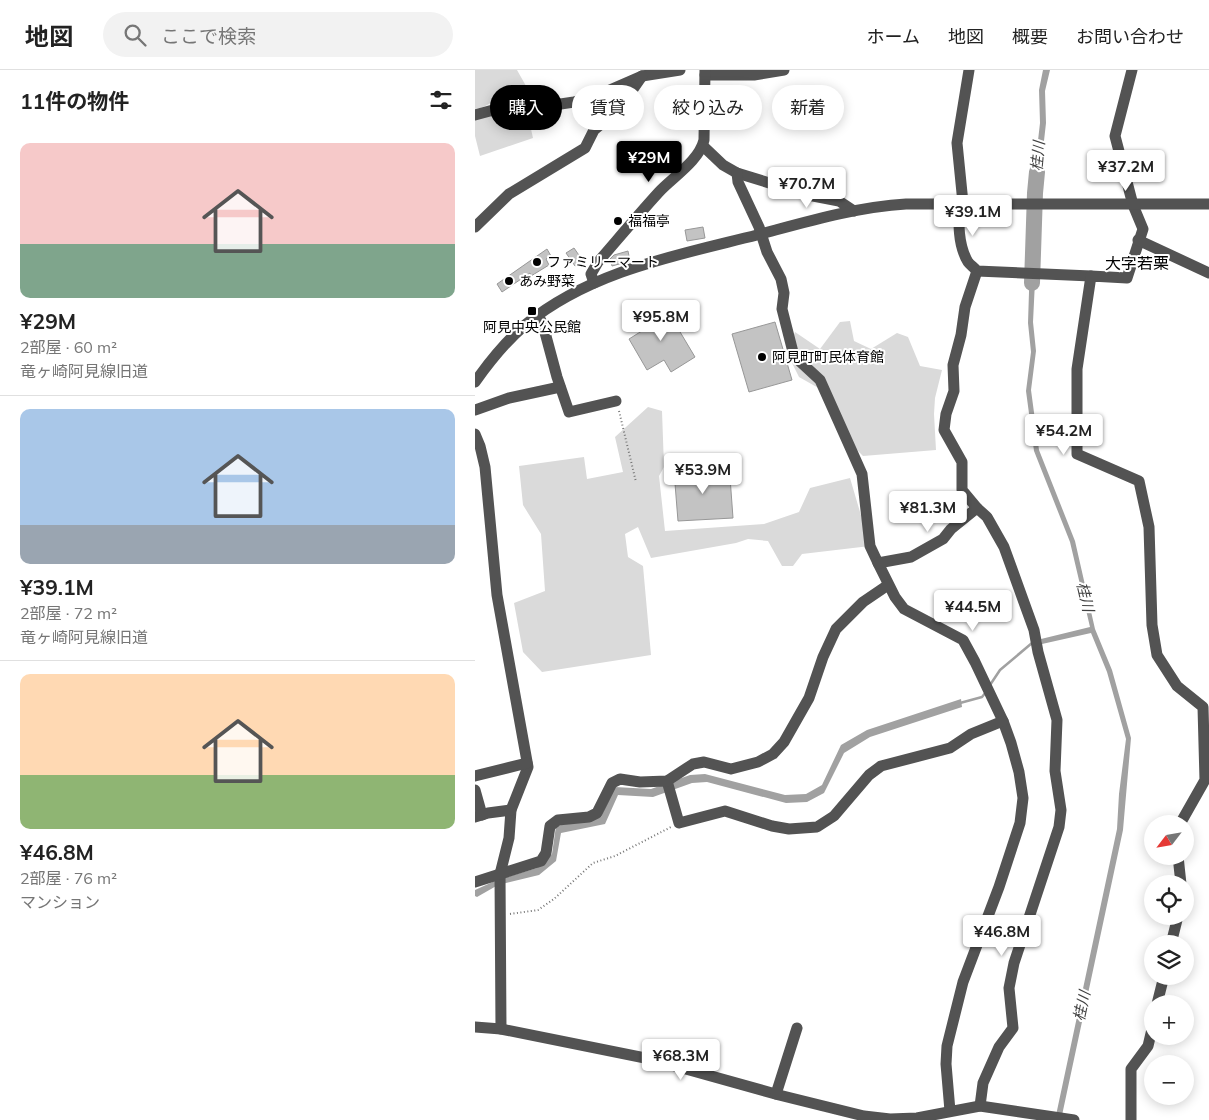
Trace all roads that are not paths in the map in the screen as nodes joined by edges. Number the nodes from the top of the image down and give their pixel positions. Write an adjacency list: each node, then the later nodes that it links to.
1 (680, 70): 6 (street)
2 (784, 70): 5 (street)
3 (969, 70): 10 (street)
4 (1132, 70): 12 (street)
5 (705, 72): 8 (street)
6 (642, 76): 7 (street); 14 (street)
7 (475, 115)
8 (703, 146): 9 (street); 20 (street)
9 (737, 173): 13 (street); 15 (street)
10 (963, 204): 12 (street); 13 (street); 17 (street)
11 (1209, 204): 12 (street)
12 (1133, 205): 16 (street)
13 (854, 211): 15 (street)
14 (475, 227)
15 (761, 234): 20 (street); 28 (street)
16 (1138, 240): 18 (street); 19 (street)
17 (977, 271): 19 (street); 27 (street)
18 (1209, 273)
19 (1091, 276): 30 (street)
20 (594, 283): 21 (street)
21 (538, 315): 22 (street); 23 (street)
22 (475, 382)
23 (560, 387): 24 (street); 25 (street)
24 (616, 401)
25 (475, 410)
26 (475, 434): 32 (street)
27 (977, 508): 28 (street); 46 (street)
28 (877, 563): 29 (street)
29 (888, 585): 31 (street); 34 (street)
30 (1206, 706): 37 (street)
31 (1003, 721): 34 (street); 47 (street)
32 (527, 763): 33 (street); 36 (street)
33 (475, 776)
34 (667, 781): 39 (street)
35 (475, 790): 38 (street)
36 (511, 810): 38 (street); 39 (street)
37 (1185, 815)
38 (479, 816)
39 (500, 874): 40 (street); 43 (street)
40 (475, 882)
41 (475, 1027): 43 (street)
42 (797, 1028): 45 (street)
43 (501, 1029): 45 (street)
44 (1148, 1045): 50 (street)
45 (776, 1094): 48 (street)
46 (981, 1106): 47 (street); 49 (street)
47 (955, 1114): 48 (street)
48 (863, 1118)
49 (1064, 1118)
50 (1131, 1120)

